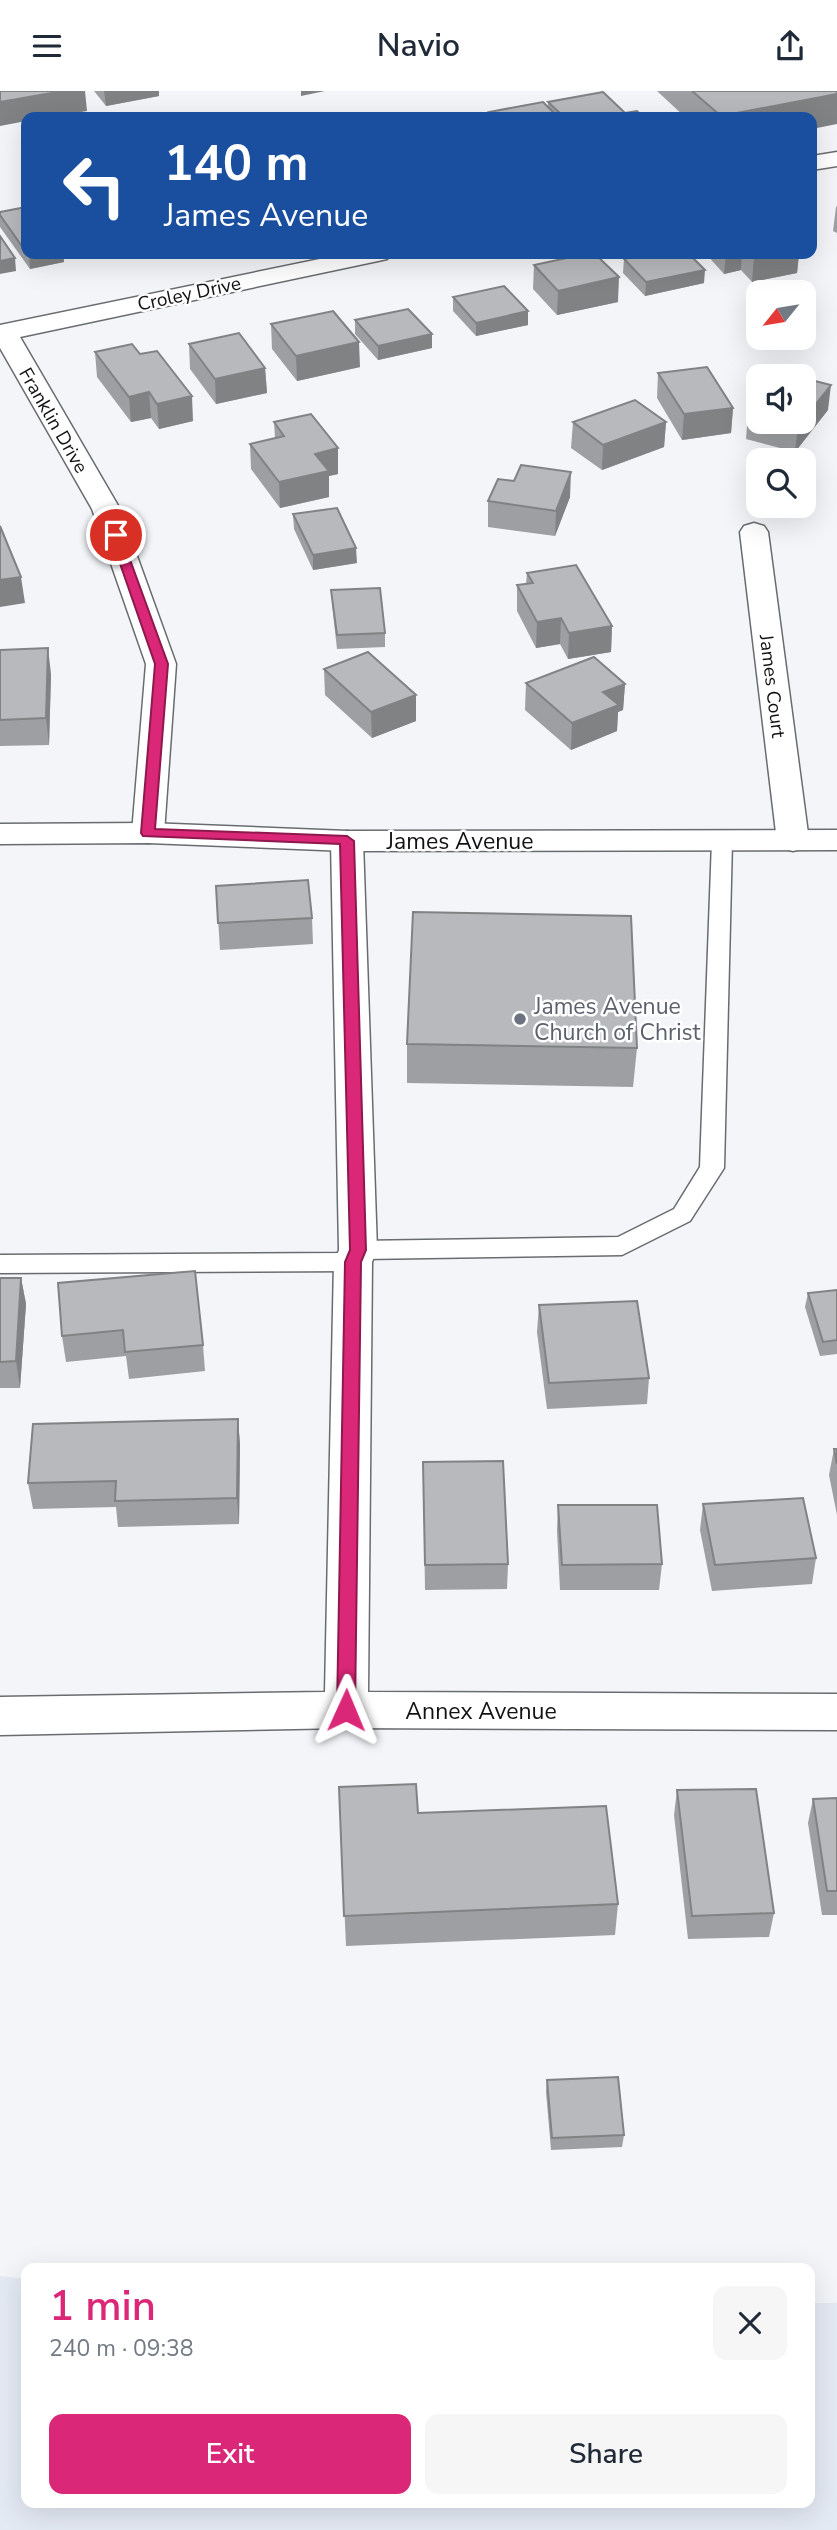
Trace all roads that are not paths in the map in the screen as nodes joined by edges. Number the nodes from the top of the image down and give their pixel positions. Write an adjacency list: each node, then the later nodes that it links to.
1 (837, 159): 2 (street)
2 (817, 162)
3 (354, 259): 4 (street, Croley Drive)
4 (2, 333): 6 (street, Franklin Drive)
5 (754, 532): 11 (street, James Court)
6 (148, 833): 7 (street, James Avenue); 9 (street, James Avenue)
7 (0, 834)
8 (837, 840): 11 (street, James Avenue)
9 (347, 841): 10 (street, James Avenue); 12 (street)
10 (722, 841): 11 (street, James Avenue); 12 (lane)
11 (793, 841)
12 (356, 1256): 13 (lane); 14 (street)
13 (0, 1264)
14 (346, 1710): 15 (street, Annex Avenue); 16 (street, Annex Avenue)
15 (837, 1712)
16 (0, 1716)

